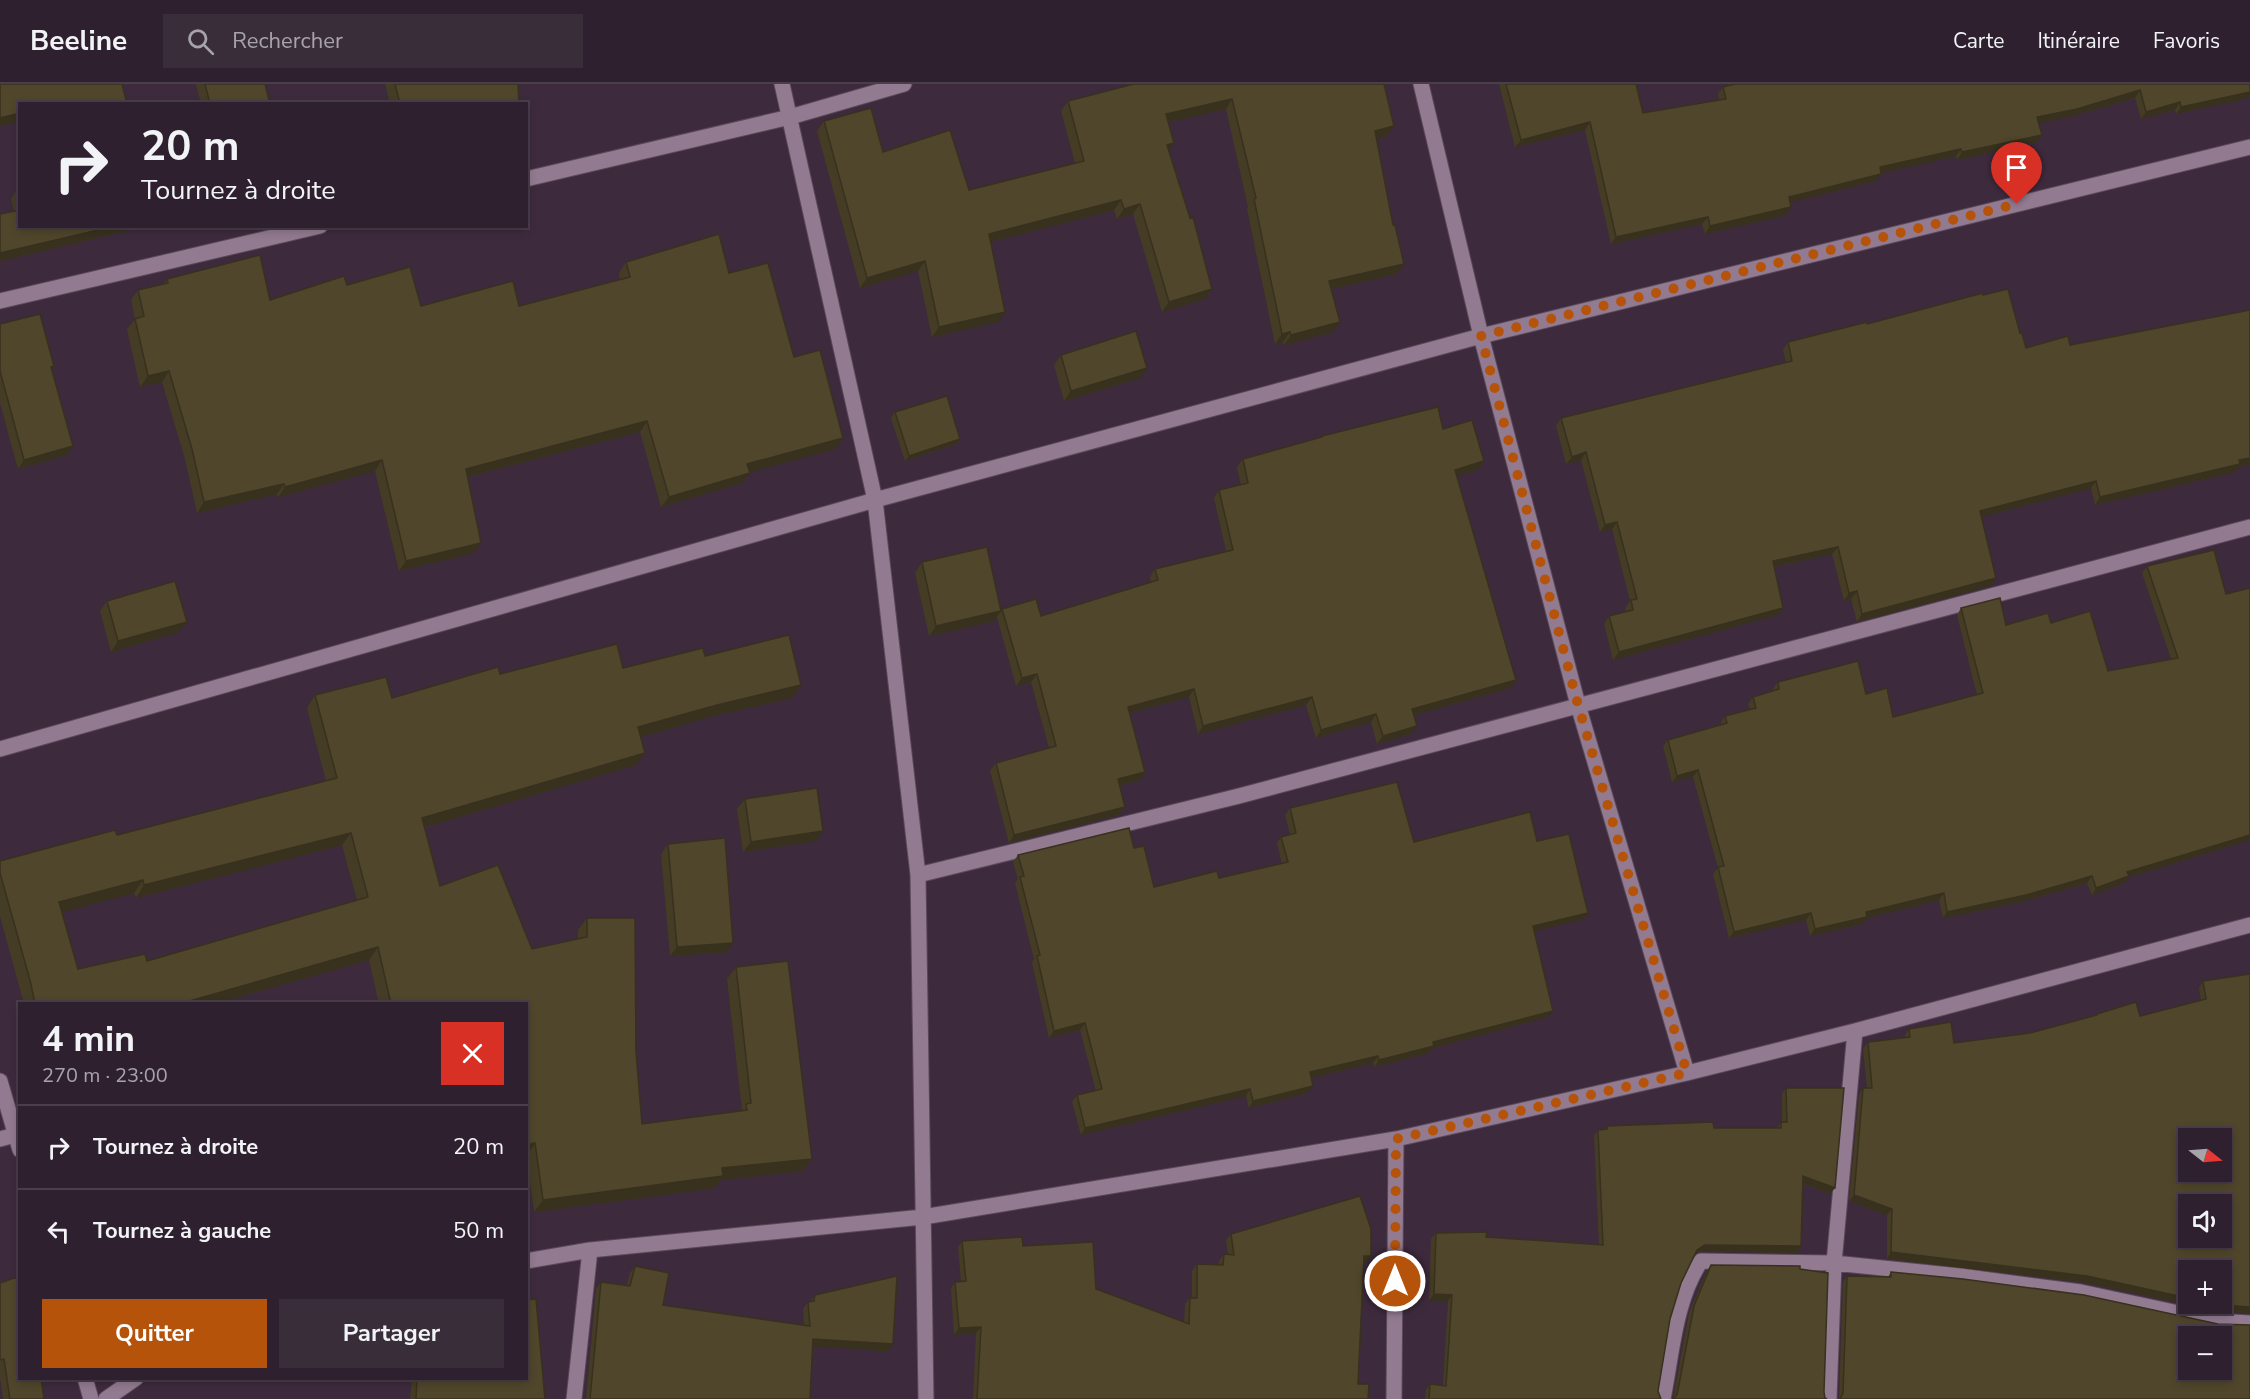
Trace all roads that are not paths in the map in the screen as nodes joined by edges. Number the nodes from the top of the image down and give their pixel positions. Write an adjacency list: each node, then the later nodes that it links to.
1 (782, 84): 4 (street)
2 (904, 84): 4 (street)
3 (1421, 84): 9 (street)
4 (790, 117): 6 (street); 10 (street)
5 (2250, 147): 9 (street)
6 (528, 179)
7 (311, 228): 8 (street)
8 (0, 301)
9 (1481, 336): 10 (street); 12 (street)
10 (875, 500): 13 (street); 14 (street)
11 (2250, 527): 12 (street)
12 (1578, 705): 14 (street); 17 (street)
13 (0, 749)
14 (918, 875): 21 (street)
15 (2250, 925): 16 (street)
16 (1855, 1031): 17 (street); 24 (street)
17 (1687, 1073): 20 (street)
18 (0, 1081): 19 (street)
19 (8, 1137)
20 (1396, 1139): 21 (street); 32 (street)
21 (923, 1217): 22 (street); 31 (street)
22 (590, 1250): 23 (street); 30 (street)
23 (528, 1261)
24 (1834, 1263): 25 (street); 33 (street); 34 (street)
25 (2250, 1323)
26 (86, 1380): 28 (street)
27 (133, 1380): 29 (street)
28 (91, 1399)
29 (106, 1399)
30 (574, 1399)
31 (926, 1399)
32 (1394, 1399)
33 (1663, 1399)
34 (1829, 1399)

